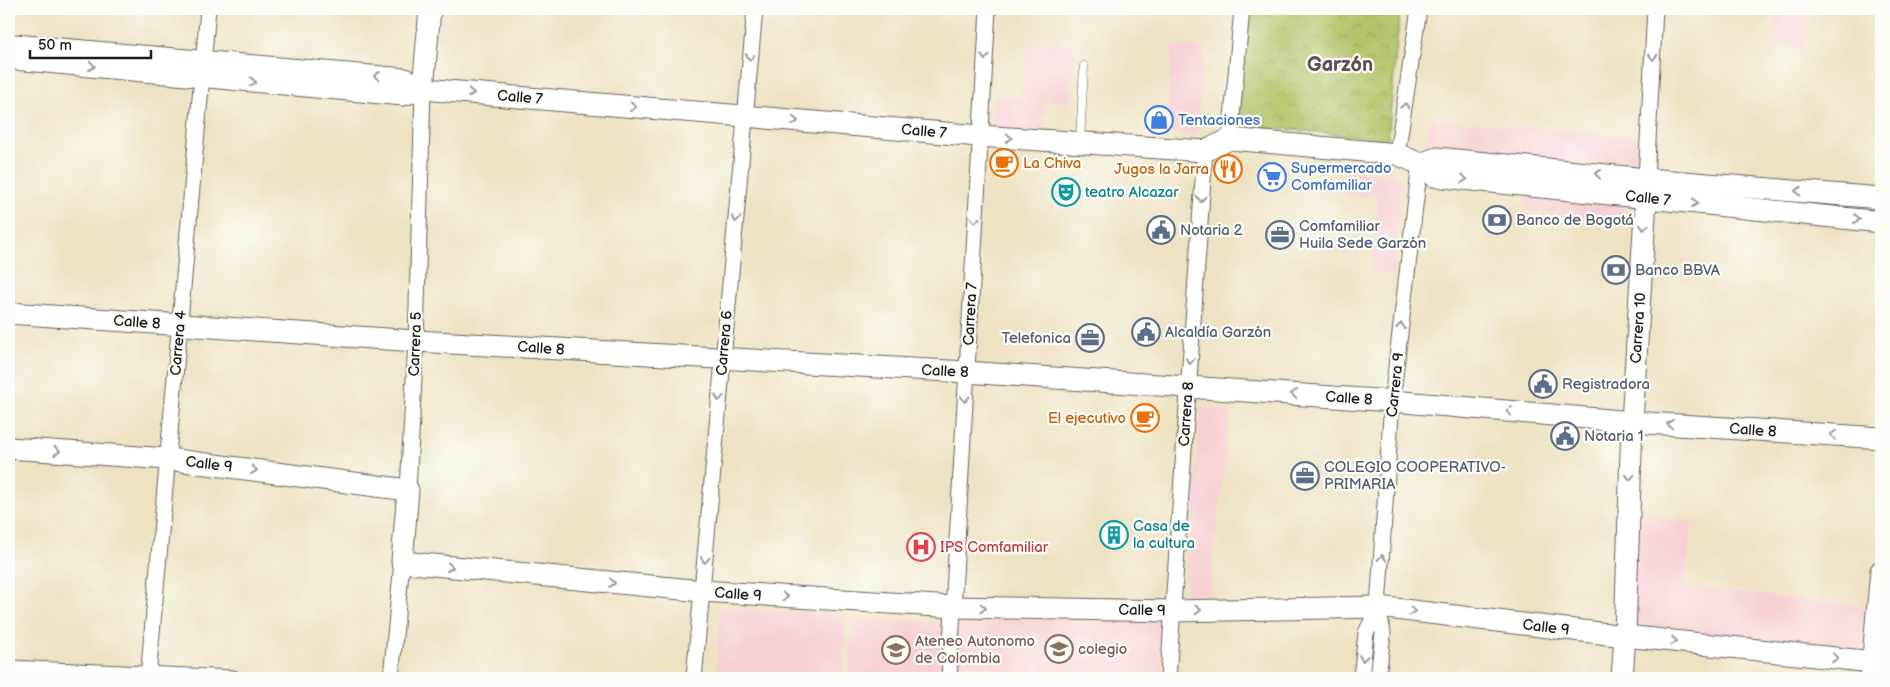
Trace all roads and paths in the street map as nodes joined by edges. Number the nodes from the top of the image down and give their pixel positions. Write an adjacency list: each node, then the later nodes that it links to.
1 (208, 9): 11 (street, Carrera 4)
2 (430, 9): 12 (main road, Carrera 5)
3 (755, 9): 13 (street, Carrera 6, one-way to 13)
4 (988, 9): 14 (street, Carrera 7, one-way to 14)
5 (1242, 9): 15 (street)
6 (1419, 9): 18 (street, one-way to 6)
7 (1656, 9): 20 (street, Carrera 10, one-way to 20)
8 (9, 47): 11 (main road, Calle 7)
9 (9, 56): 11 (main road, Calle 7, one-way to 11)
10 (1084, 66): 16 (lane)
11 (203, 69): 12 (main road, Calle 7); 24 (street, Carrera 4)
12 (423, 89): 13 (main road, Calle 7, one-way to 13); 25 (street, Carrera 5)
13 (745, 116): 14 (main road, Calle 7, one-way to 14); 26 (street, Carrera 6, one-way to 26)
14 (980, 136): 16 (main road, Calle 7, one-way to 16); 27 (street, Carrera 7, one-way to 27)
15 (1230, 139): 17 (main road, Calle 7); 18 (main road)
16 (1080, 143): 17 (main road, Calle 7)
17 (1205, 151): 28 (street, Carrera 8, one-way to 28)
18 (1397, 154): 19 (main road)
19 (1420, 164): 20 (main road, Calle 7); 29 (street, Carrera 9, one-way to 19)
20 (1646, 188): 21 (main road, Calle 7, one-way to 20); 22 (main road, Calle 7, one-way to 22); 30 (main road, Carrera 10, one-way to 30)
21 (1881, 198)
22 (1881, 222)
23 (9, 314): 24 (main road, Calle 8)
24 (180, 325): 25 (main road, Calle 8); 33 (street, Carrera 4)
25 (416, 341): 26 (main road, Calle 8); 34 (street, Carrera 5)
26 (723, 360): 27 (main road, Calle 8); 37 (street, Carrera 6, one-way to 37)
27 (966, 372): 28 (main road, Calle 8); 38 (street, Carrera 7, one-way to 38)
28 (1188, 387): 29 (main road, Calle 8, one-way to 28); 40 (street, Carrera 8)
29 (1392, 401): 30 (main road, Calle 8, one-way to 29); 39 (street, Carrera 9, one-way to 29)
30 (1632, 422): 31 (main road, Calle 8, one-way to 30); 41 (main road, Carrera 10, one-way to 41)
31 (1881, 438)
32 (9, 448): 33 (main road, Calle 9, one-way to 33)
33 (168, 459): 34 (main road, Calle 9, one-way to 34); 44 (street, Carrera 4)
34 (408, 490): 35 (main road, Carrera 5)
35 (402, 562): 37 (main road, Calle 9, one-way to 37); 46 (street, Carrera 5)
36 (1881, 571): 43 (main road)
37 (702, 592): 38 (main road, Calle 9, one-way to 38); 47 (street, Carrera 6)
38 (953, 607): 40 (main road, Calle 9, one-way to 40); 48 (street, Carrera 7)
39 (1378, 607): 40 (main road, Calle 9, one-way to 39); 41 (main road, Calle 9, one-way to 41); 50 (street, Carrera 9, one-way to 50); 51 (street, Carrera 9)
40 (1172, 611): 49 (street, Carrera 8)
41 (1625, 636): 43 (main road, Calle 9, one-way to 43); 52 (main road, Carrera 10)
42 (9, 668): 44 (street)
43 (1875, 668)
44 (148, 677): 45 (street)
45 (233, 678)
46 (391, 678)
47 (694, 678)
48 (949, 678)
49 (1168, 678)
50 (1361, 678)
51 (1378, 678)
52 (1622, 678)

